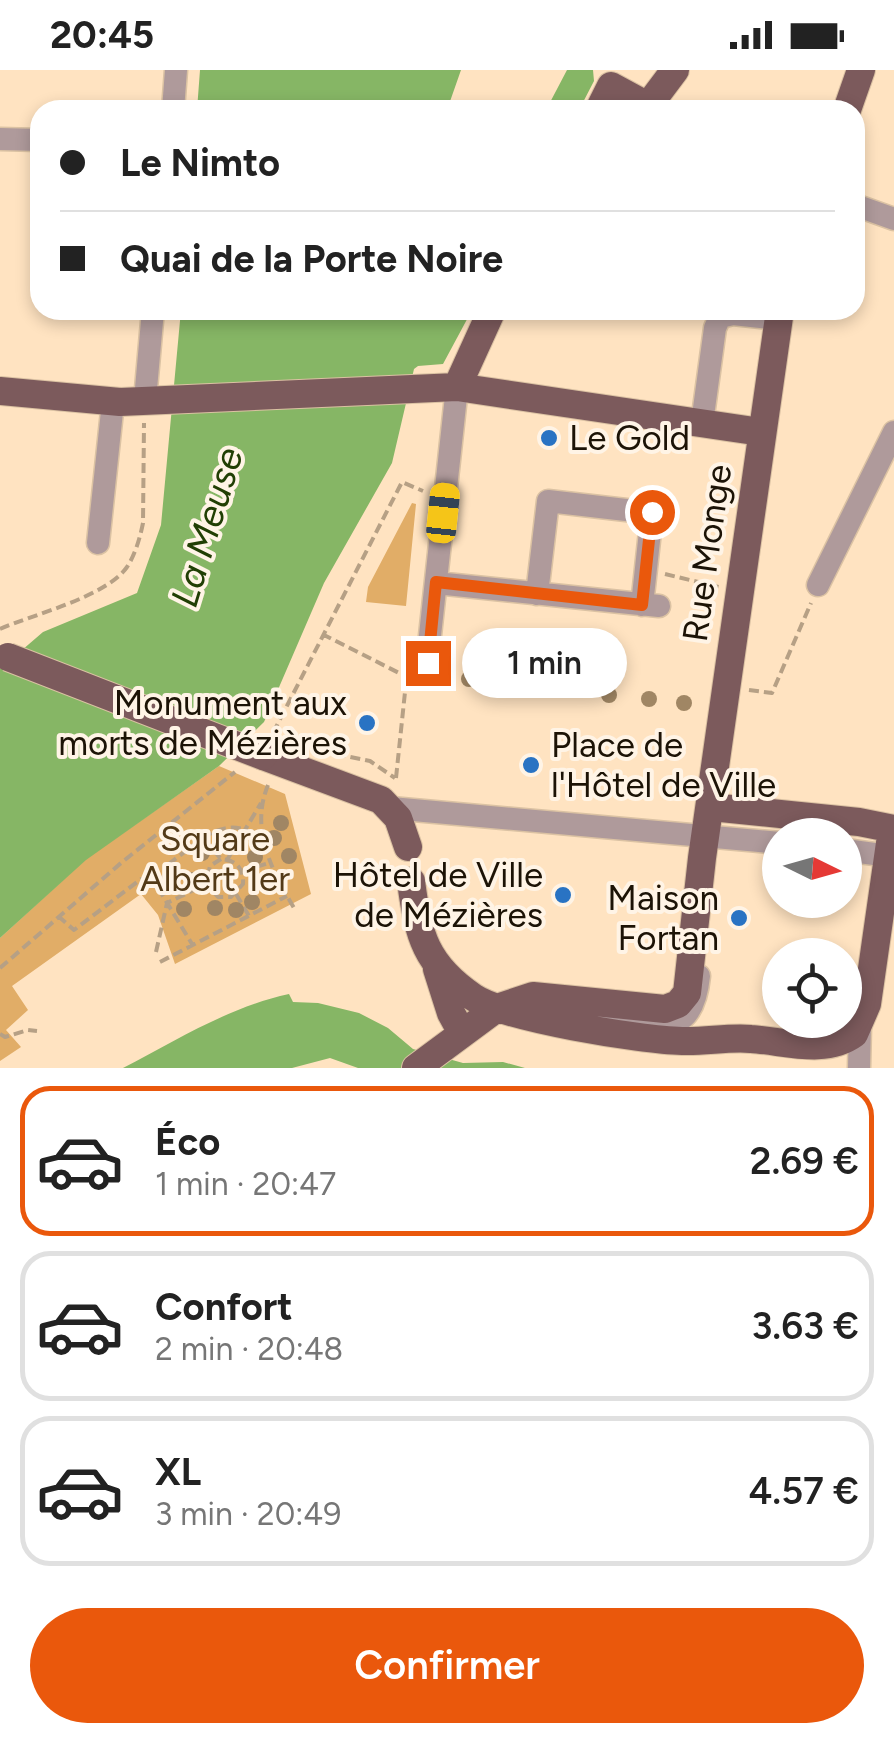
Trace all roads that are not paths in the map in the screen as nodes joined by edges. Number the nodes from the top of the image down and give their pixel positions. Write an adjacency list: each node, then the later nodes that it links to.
1 (176, 70): 5 (street)
2 (675, 70): 7 (main road)
3 (861, 70): 8 (main road)
4 (610, 89): 6 (main road)
5 (174, 100)
6 (634, 100)
7 (657, 100)
8 (850, 100)
9 (0, 139): 10 (street)
10 (30, 140)
11 (865, 209): 12 (street)
12 (894, 219)
13 (152, 320): 19 (street)
14 (487, 320): 17 (main road)
15 (719, 320): 21 (street)
16 (777, 320): 22 (main road, Rue Monge)
17 (457, 387): 19 (main road); 21 (main road); 25 (street)
18 (0, 391): 20 (main road)
19 (144, 400): 20 (main road)
20 (113, 402): 24 (street)
21 (702, 423): 22 (main road)
22 (761, 432): 30 (main road, Rue Monge)
23 (894, 432): 26 (street)
24 (98, 543)
25 (436, 582): 27 (street); 29 (street)
26 (818, 585)
27 (537, 594): 27 (street)
28 (4, 656): 31 (main road, bridge)
29 (418, 664)
30 (711, 806): 32 (main road); 33 (main road, Rue Monge)
31 (403, 812): 33 (street); 36 (main road)
32 (893, 836): 35 (street); 41 (main road)
33 (717, 837): 34 (street); 39 (main road, Rue Monge); 40 (street)
34 (762, 841)
35 (862, 845)
36 (408, 847)
37 (411, 882): 38 (main road)
38 (435, 965): 39 (main road); 42 (main road)
39 (497, 1008): 40 (main road); 42 (main road)
40 (533, 1016): 45 (main road)
41 (862, 1020)
42 (454, 1038): 46 (main road)
43 (847, 1038): 45 (main road)
44 (860, 1038): 47 (street)
45 (815, 1057)
46 (416, 1068)
47 (859, 1068)

